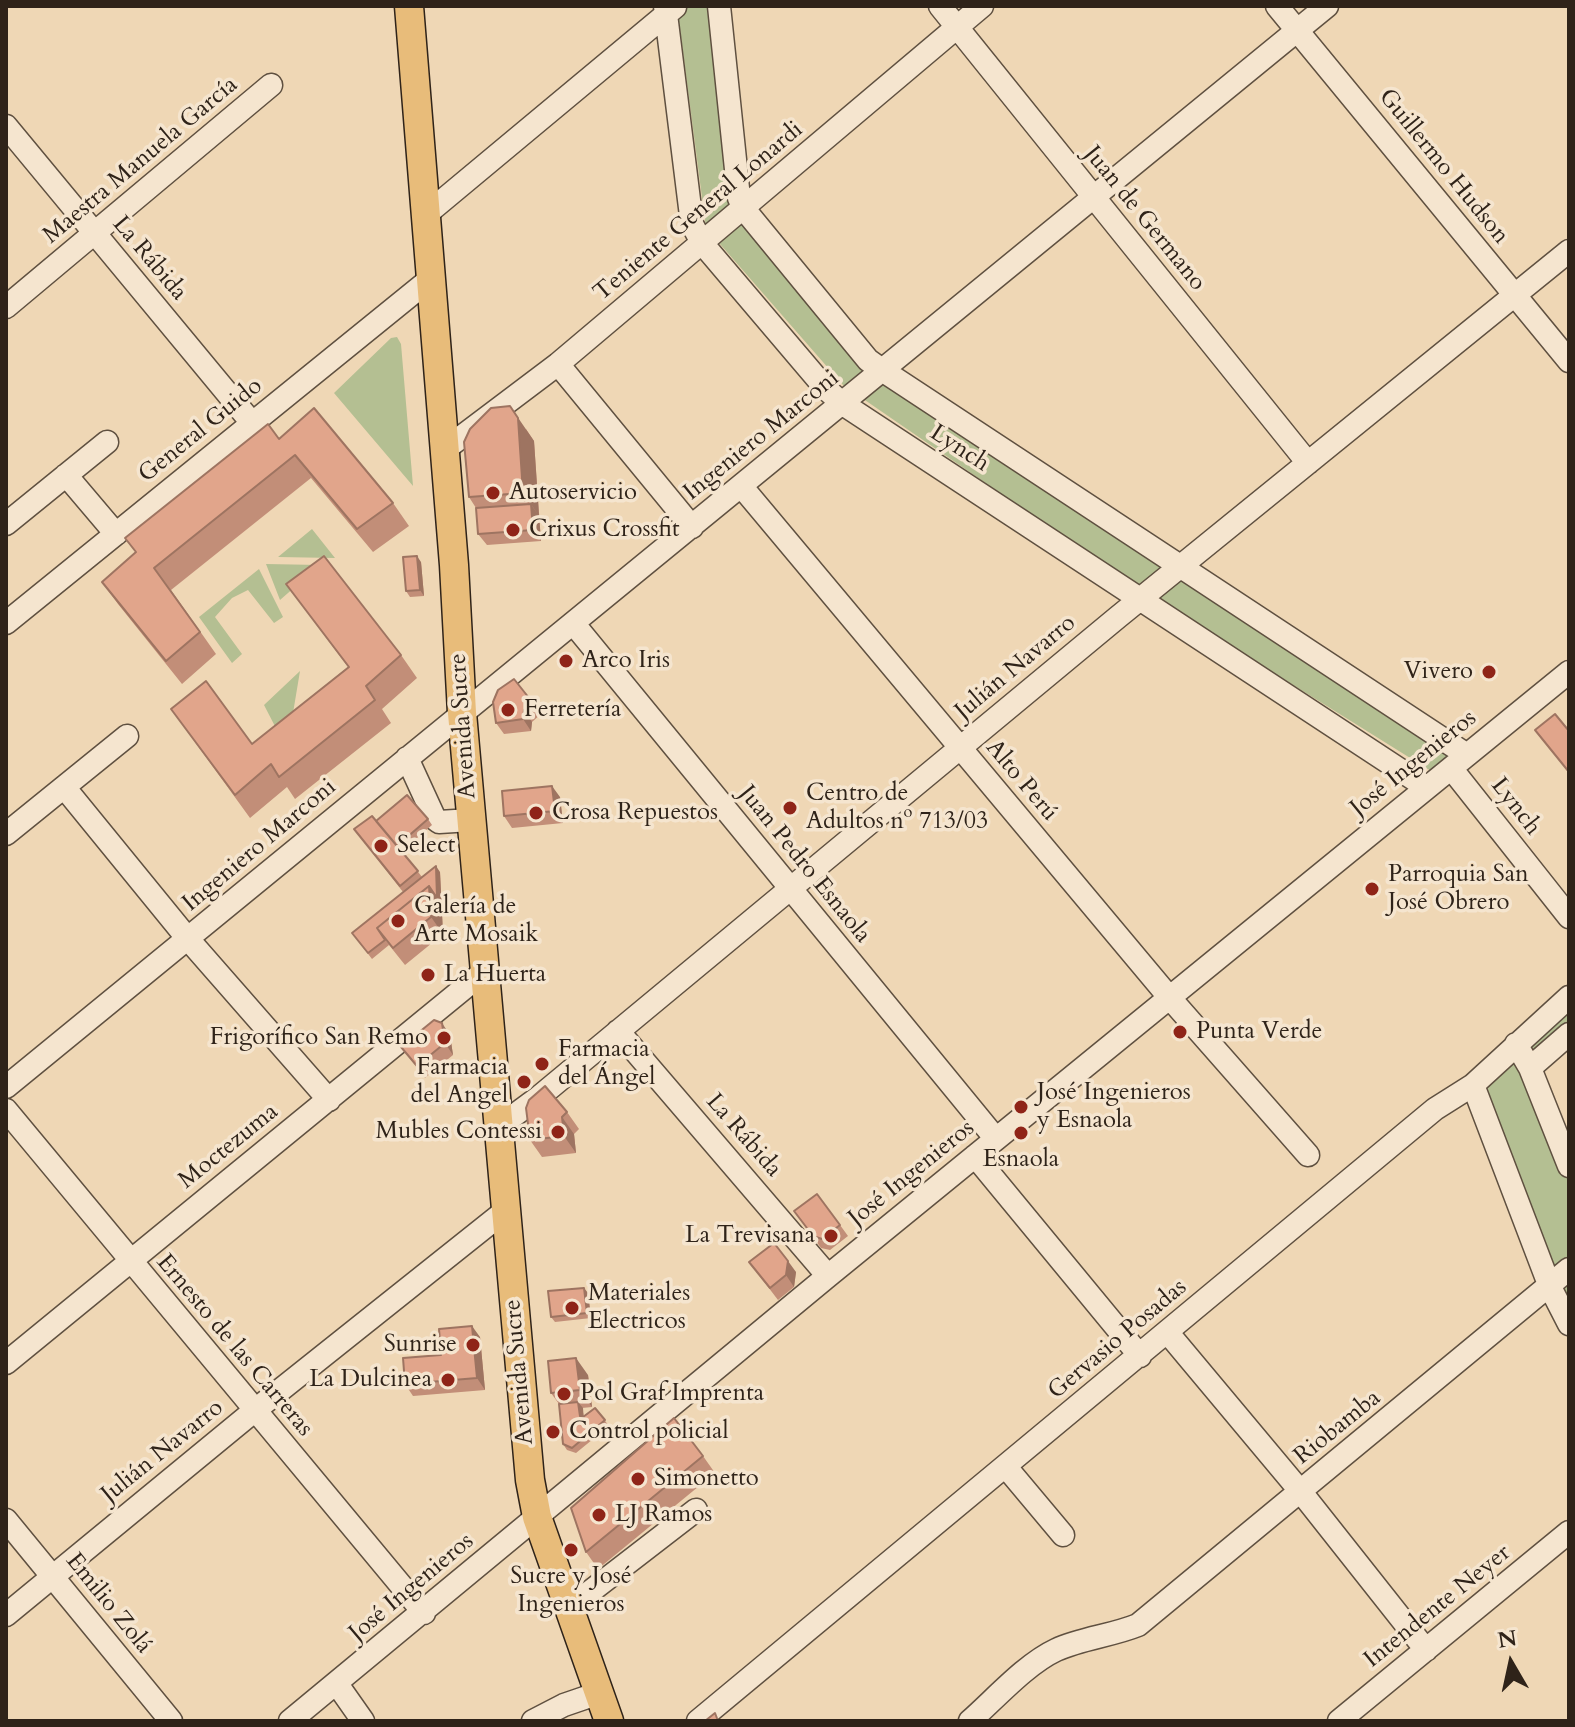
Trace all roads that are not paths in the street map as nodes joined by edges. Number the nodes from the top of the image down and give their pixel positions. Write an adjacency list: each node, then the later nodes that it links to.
1 (409, 6): 14 (main road, Avenida Sucre)
2 (719, 6): 13 (street, Lynch)
3 (940, 6): 8 (street, Juan de Germano)
4 (982, 6): 8 (street, Teniente General Lonardi)
5 (1277, 6): 9 (street, Guillermo Hudson)
6 (1327, 6): 9 (street, Ingeniero Marconi)
7 (669, 9): 14 (street); 16 (street, Lynch)
8 (957, 27): 12 (street, Juan de Germano); 13 (street, Teniente General Lonardi)
9 (1297, 30): 12 (street, Ingeniero Marconi); 19 (street, Guillermo Hudson)
10 (271, 85): 15 (street, Maestra Manuela García)
11 (6, 126): 15 (street, La Rábida)
12 (1094, 198): 23 (street, Ingeniero Marconi); 28 (street, Juan de Germano)
13 (744, 209): 16 (street, Teniente General Lonardi); 23 (street, Lynch)
14 (424, 216): 18 (main road, Avenida Sucre)
15 (95, 235): 20 (street, Maestra Manuela García); 25 (street, La Rábida)
16 (702, 243): 22 (street, Teniente General Lonardi); 24 (street, Lynch)
17 (1569, 251): 19 (street, Julián Navarro)
18 (429, 280): 25 (street, General Guido); 27 (main road, Avenida Sucre)
19 (1515, 295): 21 (street, Guillermo Hudson); 28 (street, Julián Navarro)
20 (6, 307)
21 (1569, 361)
22 (558, 364): 27 (street, Teniente General Lonardi); 32 (street)
23 (882, 370): 24 (street, Ingeniero Marconi); 34 (street, Lynch)
24 (843, 404): 30 (street, Ingeniero Marconi); 35 (street, Lynch)
25 (252, 423): 33 (street, General Guido)
26 (107, 442): 29 (street)
27 (444, 450): 39 (main road, Avenida Sucre)
28 (1308, 463): 34 (street, Julián Navarro)
29 (66, 475): 31 (street); 33 (street)
30 (742, 487): 32 (street, Ingeniero Marconi); 41 (street, Alto Perú)
31 (6, 524)
32 (692, 527): 37 (street, Ingeniero Marconi)
33 (116, 534): 36 (street, General Guido)
34 (1180, 566): 35 (street, Julián Navarro); 43 (street, Lynch)
35 (1140, 600): 41 (street, Julián Navarro); 45 (street, Lynch)
36 (6, 623)
37 (573, 623): 39 (street, Ingeniero Marconi); 48 (street, Juan Pedro Esnaola)
38 (1569, 672): 43 (street, José Ingenieros)
39 (462, 713): 42 (street, Ingeniero Marconi); 46 (main road, Avenida Sucre)
40 (127, 736): 44 (street)
41 (960, 748): 48 (street, Julián Navarro); 52 (street, Alto Perú)
42 (407, 758): 46 (street); 50 (street, Ingeniero Marconi)
43 (1459, 761): 45 (street, José Ingenieros); 49 (street, Lynch)
44 (64, 787): 47 (street); 50 (street)
45 (1426, 787): 52 (street, José Ingenieros)
46 (471, 820): 51 (main road, Avenida Sucre)
47 (6, 834)
48 (789, 888): 54 (street, Julián Navarro); 63 (street, Juan Pedro Esnaola)
49 (1569, 917)
50 (188, 939): 59 (street, Ingeniero Marconi); 60 (street)
51 (485, 971): 60 (street, Moctezuma); 62 (main road, Avenida Sucre)
52 (1169, 997): 63 (street, José Ingenieros); 64 (street, Alto Perú)
53 (1569, 997): 56 (street, Gervasio Posadas)
54 (618, 1031): 62 (street, Julián Navarro); 70 (street, La Rábida)
55 (1569, 1034): 57 (street)
56 (1516, 1044): 57 (street); 58 (street, Gervasio Posadas)
57 (1530, 1068): 66 (street)
58 (1473, 1085): 71 (street); 73 (street, Gervasio Posadas)
59 (6, 1087)
60 (329, 1100): 68 (street, Moctezuma)
61 (6, 1110): 68 (street, Ernesto de las Carreras)
62 (497, 1128): 67 (main road, Avenida Sucre)
63 (996, 1139): 65 (street, José Ingenieros)
64 (1308, 1155)
65 (975, 1156): 70 (street, José Ingenieros); 74 (street)
66 (1569, 1166)
67 (505, 1211): 76 (street, Julián Navarro); 80 (main road, Avenida Sucre)
68 (129, 1261): 75 (street, Moctezuma); 76 (street, Ernesto de las Carreras)
69 (1569, 1269): 71 (street, Riobamba)
70 (828, 1276): 80 (street, José Ingenieros)
71 (1550, 1287): 72 (street); 78 (street, Riobamba)
72 (1569, 1324)
73 (1168, 1333): 74 (street, Gervasio Posadas); 78 (street)
74 (1140, 1356): 77 (street, Gervasio Posadas)
75 (6, 1363)
76 (254, 1411): 84 (street, Julián Navarro); 86 (street, Ernesto de las Carreras)
77 (1006, 1467): 83 (street); 96 (street, Gervasio Posadas)
78 (1301, 1492): 88 (street); 97 (street, Riobamba)
79 (696, 1510): 85 (street)
80 (537, 1517): 85 (main road, Avenida Sucre); 86 (street, José Ingenieros)
81 (6, 1520): 84 (street, Emilio Zolá)
82 (1569, 1532): 88 (street, Intendente Neyer)
83 (1063, 1535)
84 (52, 1577): 87 (street, Julián Navarro); 91 (street, Emilio Zolá)
85 (569, 1608): 90 (main road, Avenida Sucre)
86 (424, 1613): 89 (street, José Ingenieros)
87 (6, 1615)
88 (1426, 1650): 98 (street, Intendente Neyer)
89 (337, 1684): 92 (street, José Ingenieros); 93 (street)
90 (599, 1693): 94 (street); 95 (main road, Avenida Sucre)
91 (171, 1721)
92 (290, 1721)
93 (363, 1721)
94 (533, 1721)
95 (609, 1721)
96 (698, 1721)
97 (970, 1721)
98 (1339, 1721)

